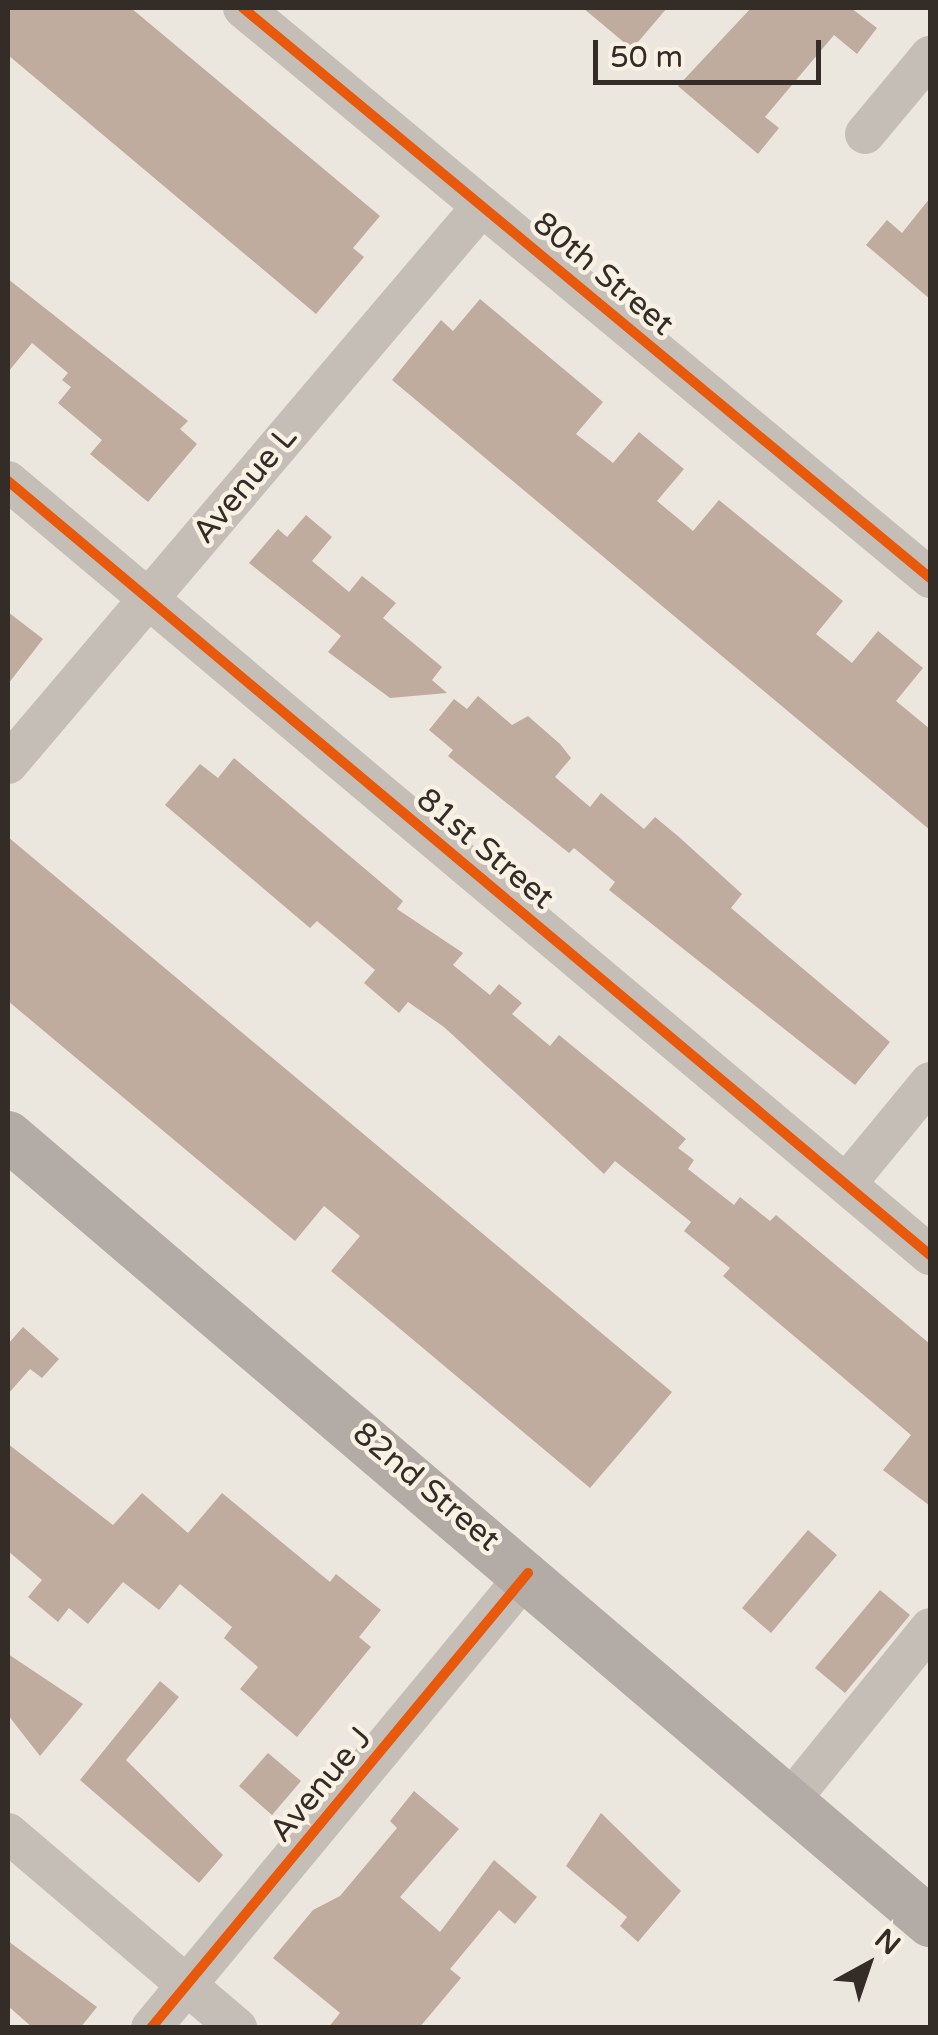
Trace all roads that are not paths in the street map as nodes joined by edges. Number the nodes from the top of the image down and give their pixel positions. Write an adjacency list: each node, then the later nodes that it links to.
1 (243, 8): 4 (street, 80th Street)
2 (930, 56): 3 (street)
3 (865, 134)
4 (482, 206): 6 (street, 80th Street); 7 (street, Avenue L)
5 (8, 481): 7 (street, 81st Street)
6 (930, 578)
7 (148, 599): 8 (street, Avenue L); 11 (street, 81st Street)
8 (8, 764)
9 (930, 1082): 11 (street)
10 (8, 1136): 13 (main road, 82nd Street)
11 (846, 1184): 12 (street, 81st Street)
12 (930, 1255)
13 (528, 1573): 15 (main road, 82nd Street); 18 (street, Avenue J)
14 (930, 1628): 15 (street)
15 (792, 1798): 17 (main road, 82nd Street)
16 (8, 1832): 18 (street)
17 (930, 1922)
18 (186, 1985): 19 (street, Avenue J); 20 (street)
19 (151, 2028)
20 (237, 2028)

